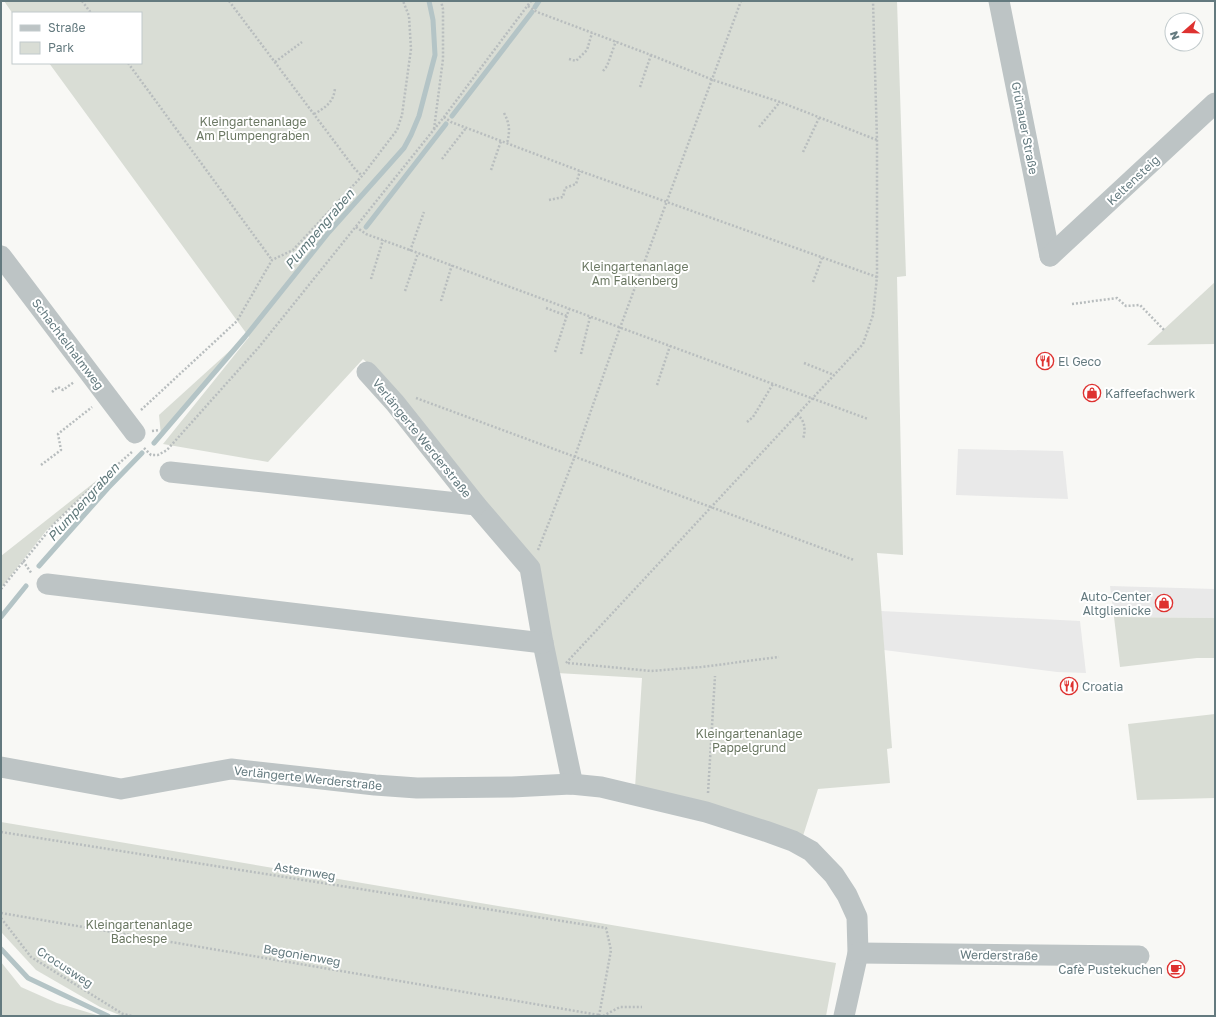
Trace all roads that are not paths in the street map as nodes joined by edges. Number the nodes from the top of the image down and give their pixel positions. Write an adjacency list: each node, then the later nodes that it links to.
1 (999, 1): 4 (street, Grünauer Straße)
2 (1215, 103): 4 (street, Keltensteig)
3 (1, 256): 6 (street, Schachtelhalmweg)
4 (1050, 256)
5 (367, 372): 8 (street, Verlängerte Werderstraße)
6 (135, 437)
7 (170, 472): 8 (street, Verlängerte Werderstraße)
8 (476, 505): 10 (street, Verlängerte Werderstraße)
9 (47, 584): 10 (street)
10 (544, 643): 12 (street)
11 (1, 767): 12 (street, Verlängerte Werderstraße)
12 (571, 784): 13 (street, Verlängerte Werderstraße)
13 (858, 953): 14 (street, Werderstraße); 15 (street, Verlängerte Werderstraße)
14 (1140, 956)
15 (844, 1016)

